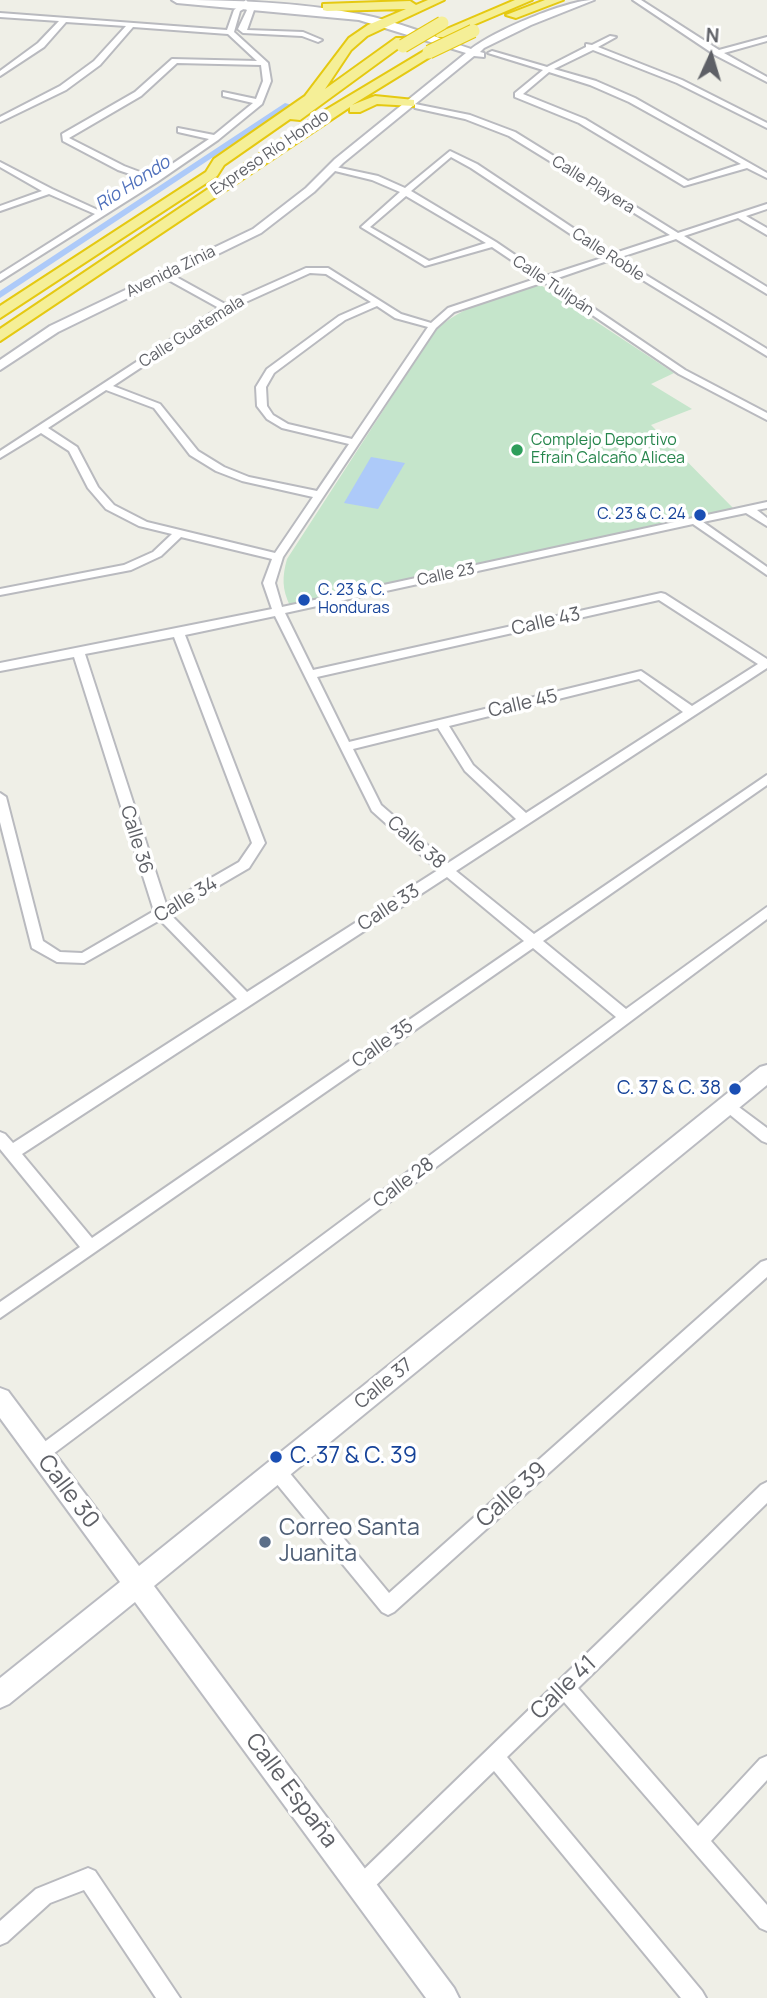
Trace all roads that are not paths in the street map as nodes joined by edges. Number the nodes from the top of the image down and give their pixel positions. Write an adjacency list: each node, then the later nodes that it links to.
1 (177, 0): 12 (street)
2 (214, 0): 12 (street)
3 (438, 0): 13 (highway); 17 (highway)
4 (496, 0): 19 (highway)
5 (513, 0): 19 (highway)
6 (526, 0): 19 (highway)
7 (542, 0): 21 (highway)
8 (557, 0): 21 (highway, Expreso Río Hondo)
9 (589, 0): 23 (street, Avenida Zinia)
10 (601, 0): 31 (street, Avenida Zinia)
11 (636, 0): 32 (street)
12 (246, 4): 13 (street); 20 (street); 25 (street)
13 (330, 10): 17 (street); 26 (highway)
14 (452, 12): 19 (highway)
15 (0, 15): 16 (street)
16 (65, 19): 18 (street); 36 (street)
17 (387, 21): 19 (street); 26 (highway); 28 (street)
18 (131, 25): 20 (street); 41 (street)
19 (438, 27): 21 (street); 27 (highway, bridge)
20 (230, 32): 33 (street)
21 (467, 34): 23 (street); 30 (highway, Expreso Río Hondo, bridge); 31 (street)
22 (612, 37): 29 (street)
23 (496, 39): 31 (street, Avenida Zinia)
24 (767, 39): 32 (street)
25 (318, 40)
26 (353, 41): 48 (highway)
27 (401, 44): 48 (highway, Expreso Río Hondo); 69 (highway)
28 (456, 47): 31 (street); 34 (street)
29 (589, 47): 35 (street); 42 (street)
30 (424, 51): 53 (highway, Expreso Río Hondo); 71 (highway)
31 (484, 51): 34 (street, Avenida Zinia); 35 (street); 40 (street, Avenida Zinia)
32 (718, 53): 37 (street)
33 (264, 63): 39 (street); 50 (street)
34 (455, 67): 40 (street, Avenida Zinia)
35 (549, 69): 46 (street); 46 (street)
36 (0, 74)
37 (766, 78)
38 (226, 94): 39 (street)
39 (259, 102): 44 (street)
40 (409, 106): 47 (street, Avenida Zinia); 47 (street, Avenida Zinia); 53 (highway); 59 (street, Calle Playera)
41 (0, 120)
42 (767, 126)
43 (181, 130): 44 (street)
44 (215, 138): 50 (street)
45 (0, 164): 51 (street)
46 (747, 165): 49 (street)
47 (334, 168): 52 (street, Calle Tulipán); 62 (street, Avenida Zinia)
48 (212, 173): 68 (highway, Expreso Río Hondo)
49 (767, 176)
50 (154, 180): 56 (street)
51 (49, 191): 55 (street); 56 (street)
52 (407, 191): 60 (street, Calle Tulipán); 60 (street); 61 (street, Calle Roble)
53 (201, 200): 72 (highway, Expreso Río Hondo)
54 (767, 206): 57 (street)
55 (0, 209)
56 (101, 214): 63 (street)
57 (739, 215): 58 (street); 59 (street)
58 (767, 232)
59 (676, 236): 61 (street); 65 (street, Calle Playera)
60 (493, 244): 64 (street, Calle Tulipán)
61 (611, 257): 64 (street); 73 (street, Calle Roble)
62 (166, 275): 67 (street); 74 (street, Avenida Zinia)
63 (0, 278)
64 (543, 280): 70 (street); 76 (street, Calle Tulipán)
65 (767, 291)
66 (377, 303): 67 (street, Calle Guatemala); 70 (street, Calle Guatemala); 78 (street)
67 (225, 307): 75 (street, Calle Guatemala)
68 (0, 313)
69 (0, 322)
70 (433, 326): 78 (street)
71 (0, 328)
72 (0, 336)
73 (767, 353)
74 (0, 366)
75 (105, 386): 77 (street, Calle Guatemala); 80 (street)
76 (767, 417)
77 (43, 429): 79 (street, Calle Guatemala); 85 (street)
78 (354, 442): 80 (street)
79 (0, 455)
80 (320, 495): 86 (street)
81 (767, 505): 82 (street, Calle 23)
82 (748, 509): 83 (street, Calle 23); 84 (street)
83 (695, 521): 87 (street); 89 (street, Calle 23)
84 (767, 523)
85 (178, 534): 86 (street); 88 (street)
86 (278, 557): 89 (street, Calle 38)
87 (767, 572)
88 (0, 592)
89 (278, 611): 90 (street, Calle 23); 94 (street, Calle 38)
90 (178, 633): 91 (street, Calle 23); 102 (street, Calle 34)
91 (78, 650): 93 (street, Calle 23); 102 (street, Calle 36)
92 (766, 664): 94 (street, Calle 43); 95 (street, Calle 33)
93 (0, 667)
94 (309, 675): 97 (street, Calle 38)
95 (692, 712): 96 (street, Calle 45); 100 (street, Calle 33)
96 (441, 723): 97 (street, Calle 45); 100 (street)
97 (344, 747): 101 (street, Calle 38)
98 (767, 779): 104 (street, Calle 35)
99 (0, 797): 102 (street, Calle 34)
100 (525, 820): 101 (street, Calle 33)
101 (447, 870): 104 (street, Calle 38); 105 (street, Calle 33)
102 (162, 914): 105 (street, Calle 36)
103 (765, 916): 106 (street, Calle 28)
104 (533, 941): 106 (street, Calle 38); 112 (street, Calle 35)
105 (246, 1000): 111 (street, Calle 33)
106 (626, 1017): 116 (street, Calle 28)
107 (767, 1073): 108 (street, Calle 37)
108 (728, 1105): 109 (street); 117 (street, Calle 37)
109 (767, 1137)
110 (0, 1138): 111 (street)
111 (12, 1152): 112 (street)
112 (90, 1248): 114 (street, Calle 35)
113 (767, 1268): 117 (street, Calle 39)
114 (0, 1311)
115 (0, 1399): 116 (street, Calle 30)
116 (41, 1455): 119 (street, Calle 30)
117 (277, 1471): 119 (street, Calle 37)
118 (767, 1490): 120 (street, Calle 41)
119 (137, 1584): 121 (street, Calle 37); 125 (street, Calle España)
120 (565, 1688): 122 (street, Calle 41); 124 (street)
121 (0, 1695)
122 (494, 1756): 125 (street, Calle 41); 130 (street)
123 (767, 1766): 124 (street)
124 (698, 1841): 126 (street)
125 (361, 1886): 129 (street, Calle España)
126 (767, 1921)
127 (0, 1935): 128 (street)
128 (169, 1998)
129 (444, 1998)
130 (695, 1998)

